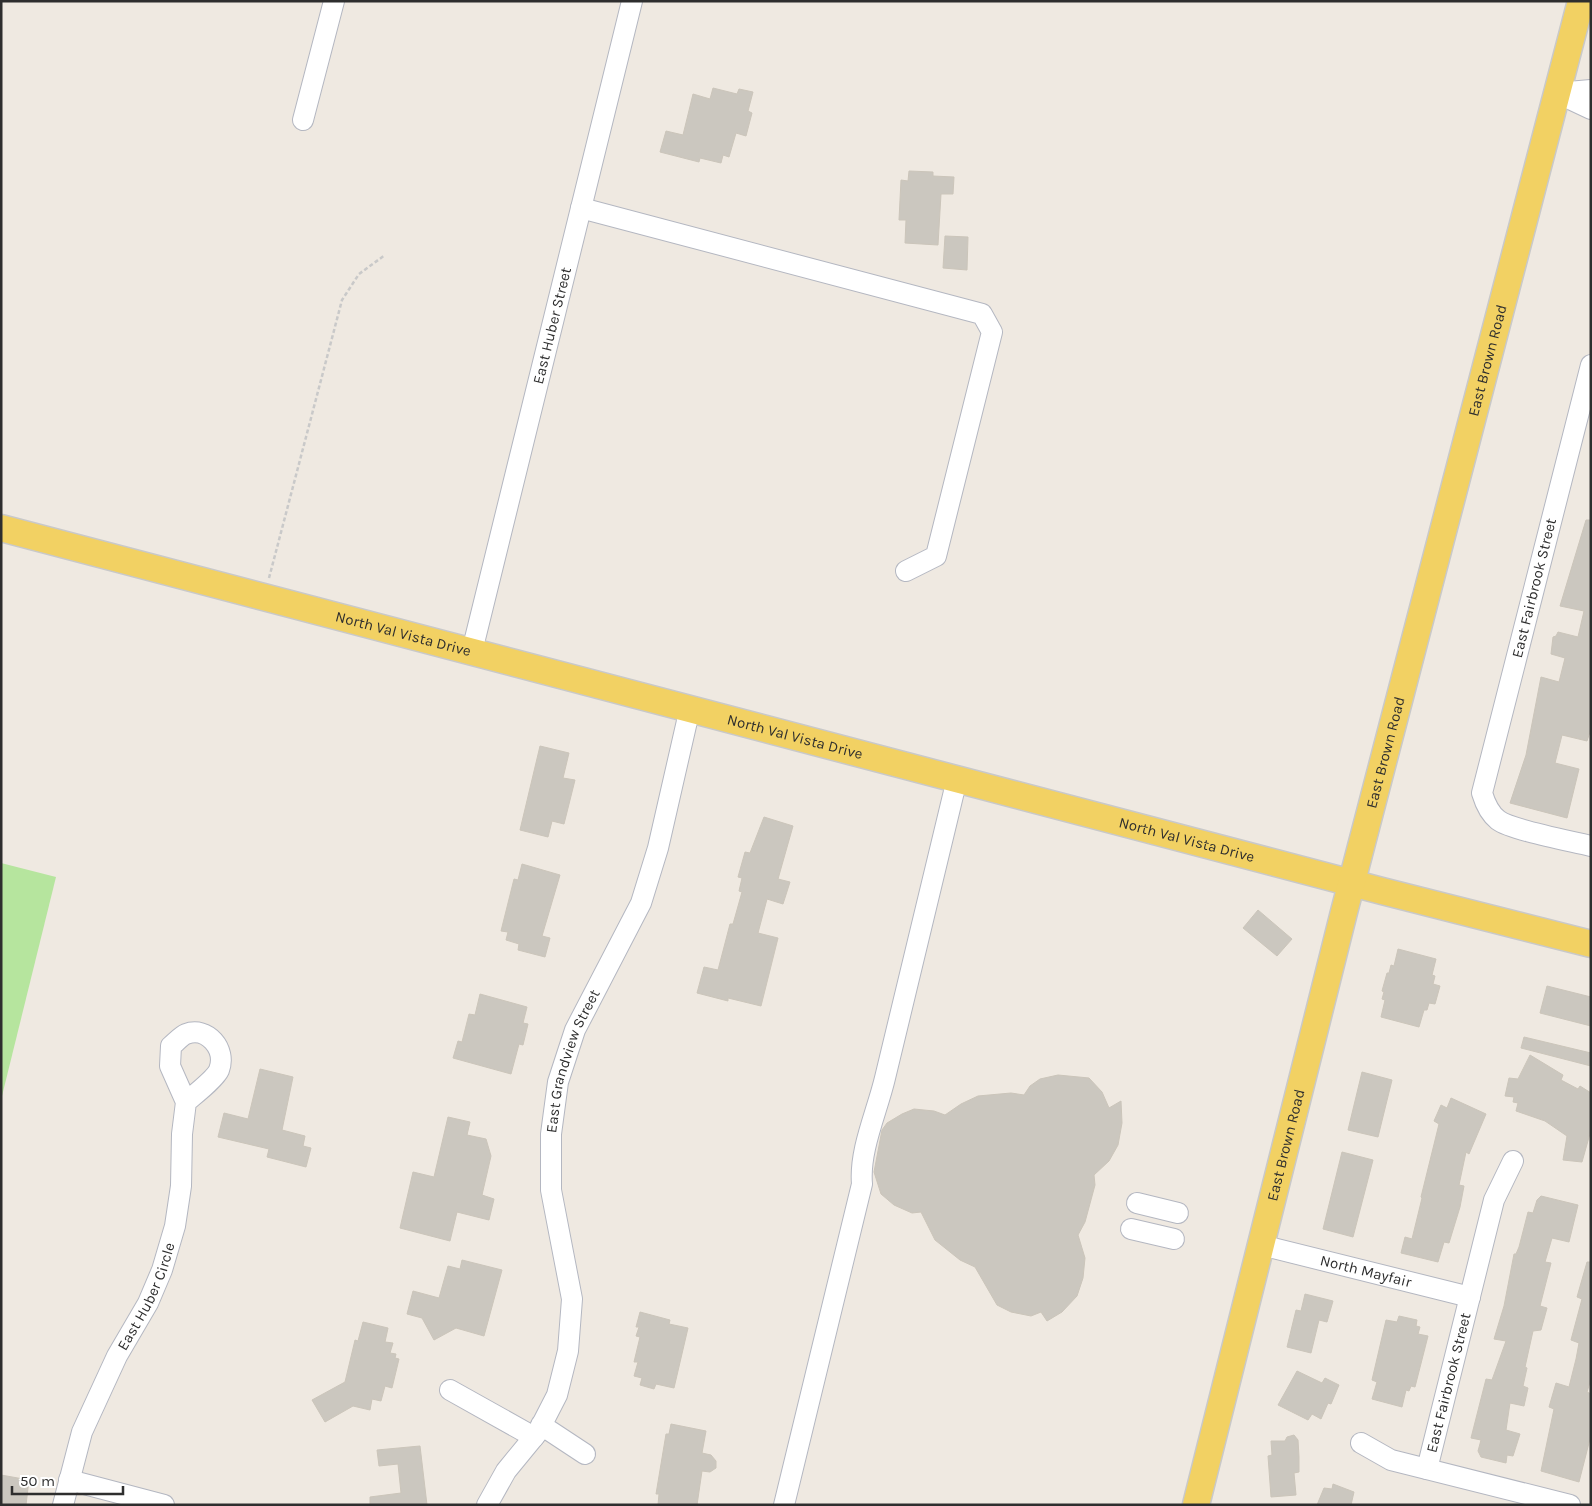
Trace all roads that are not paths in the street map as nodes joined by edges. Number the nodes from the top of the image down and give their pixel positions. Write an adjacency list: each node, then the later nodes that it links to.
1 (334, 1): 7 (street)
2 (632, 1): 8 (street, East Huber Street)
3 (1581, 1): 5 (main road, East Brown Road)
4 (1591, 90): 5 (street)
5 (1557, 93): 6 (street); 16 (main road, East Brown Road)
6 (1591, 109)
7 (303, 120)
8 (581, 208): 11 (street); 12 (street, East Huber Street)
9 (1591, 365): 15 (street, East Fairbrook Street)
10 (1, 528): 12 (main road, North Val Vista Drive)
11 (906, 571)
12 (472, 651): 13 (main road, North Val Vista Drive)
13 (690, 708): 14 (main road, North Val Vista Drive); 27 (street, East Grandview Street)
14 (957, 779): 16 (main road, North Val Vista Drive); 35 (street)
15 (1591, 846)
16 (1352, 883): 17 (main road, North Val Vista Drive); 24 (main road, East Brown Road)
17 (1591, 944)
18 (186, 1102): 31 (street, East Huber Circle)
19 (1513, 1161): 25 (street, East Fairbrook Street)
20 (1137, 1203): 21 (street)
21 (1178, 1213)
22 (1131, 1229): 23 (street)
23 (1174, 1239)
24 (1261, 1245): 25 (street, North Mayfair); 36 (main road, East Brown Road)
25 (1470, 1297): 30 (street, East Fairbrook Street)
26 (450, 1390): 27 (street)
27 (538, 1431): 29 (street); 34 (street, East Grandview Street)
28 (1361, 1443): 30 (street)
29 (585, 1454)
30 (1428, 1469): 37 (street)
31 (69, 1480): 32 (street); 33 (street)
32 (63, 1505)
33 (164, 1505)
34 (487, 1505)
35 (784, 1505)
36 (1196, 1505)
37 (1570, 1505)

